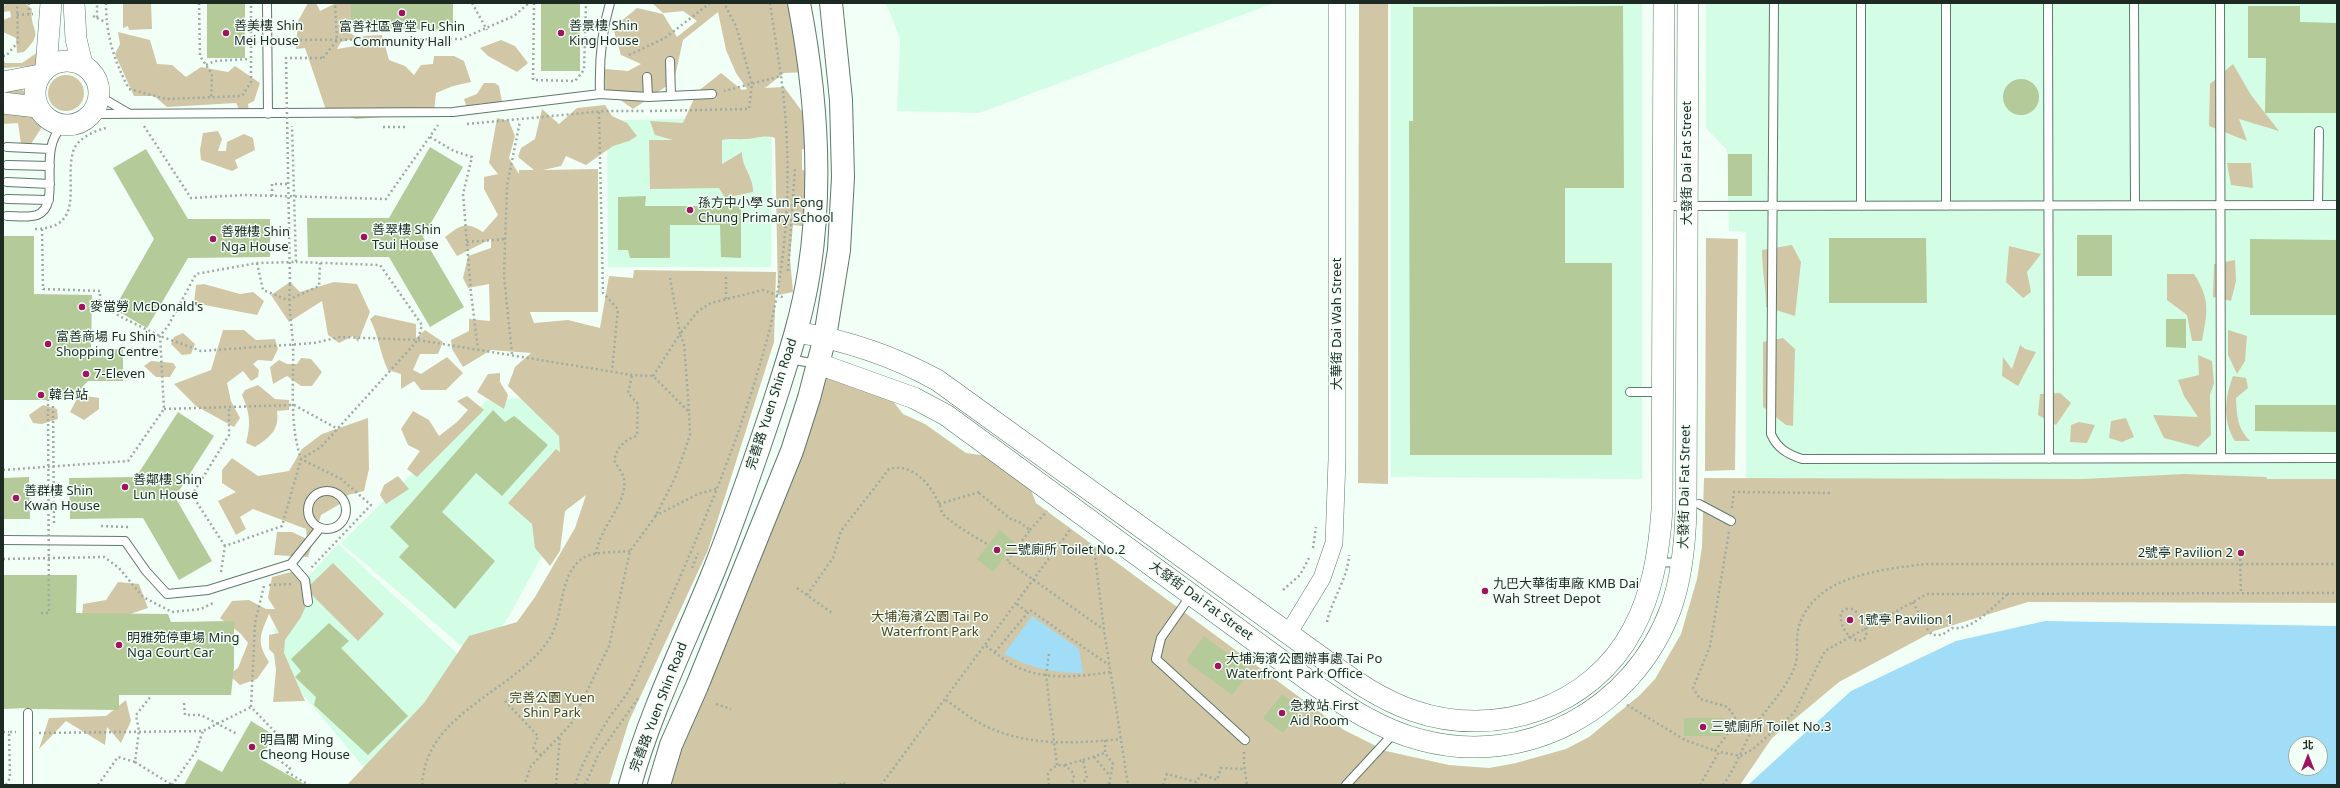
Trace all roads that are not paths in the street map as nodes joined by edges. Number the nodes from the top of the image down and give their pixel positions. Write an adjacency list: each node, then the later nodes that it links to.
1 (51, 3): 18 (street)
2 (74, 3): 17 (street)
3 (267, 3): 29 (lane)
4 (610, 3): 21 (lane)
5 (799, 3): 51 (main road, 完善路 Yuen Shin Road)
6 (830, 3): 52 (main road, 完善路 Yuen Shin Road)
7 (1337, 3): 69 (street, 大華街 Dai Wah Street)
8 (1664, 3): 44 (street, 大發街 Dai Fat Street)
9 (1688, 3): 45 (street, 大發街 Dai Fat Street)
10 (1774, 3): 46 (lane)
11 (1861, 3): 47 (lane)
12 (1946, 3): 48 (lane)
13 (2048, 3): 49 (lane)
14 (2134, 3): 40 (lane)
15 (2220, 3): 41 (lane)
16 (670, 61): 23 (lane)
17 (82, 64): 18 (street); 26 (street)
18 (43, 72): 20 (street); 27 (street)
19 (647, 77): 24 (lane)
20 (3, 82)
21 (600, 94): 24 (lane); 29 (lane)
22 (712, 94): 23 (lane)
23 (671, 96): 24 (lane)
24 (648, 97)
25 (3, 103): 27 (street)
26 (96, 105): 28 (lane); 28 (lane); 30 (street)
27 (37, 107): 30 (street)
28 (129, 114): 29 (lane)
29 (268, 114)
30 (63, 126): 33 (lane)
31 (2319, 131): 42 (lane)
32 (7, 147): 33 (lane)
33 (50, 149): 35 (lane)
34 (7, 165): 35 (lane)
35 (50, 166): 37 (lane)
36 (7, 182): 37 (lane)
37 (50, 184): 39 (lane)
38 (6, 199): 39 (lane)
39 (49, 200): 50 (lane)
40 (2134, 205): 41 (lane); 49 (lane)
41 (2220, 205): 42 (lane); 57 (lane)
42 (2318, 205): 43 (lane)
43 (2337, 205)
44 (1664, 206): 45 (lane); 56 (street, 大發街 Dai Fat Street)
45 (1687, 206): 46 (lane); 66 (street, 大發街 Dai Fat Street)
46 (1773, 206): 47 (lane); 59 (lane)
47 (1861, 206): 48 (lane)
48 (1946, 206): 49 (lane)
49 (2048, 206): 59 (lane)
50 (6, 216)
51 (796, 332): 52 (street, 大發街 Dai Fat Street); 53 (main road, 完善路 Yuen Shin Road)
52 (825, 337): 54 (main road, 完善路 Yuen Shin Road); 69 (street, 大發街 Dai Fat Street)
53 (788, 359): 54 (lane, 大發街 Dai Fat Street); 74 (main road, 完善路 Yuen Shin Road)
54 (819, 364): 67 (street, 大發街 Dai Fat Street); 75 (main road, 完善路 Yuen Shin Road)
55 (1630, 392): 56 (lane)
56 (1663, 392): 64 (street, 大發街 Dai Fat Street)
57 (2221, 458): 58 (lane); 59 (lane)
58 (2337, 458)
59 (2049, 459)
60 (1699, 504): 61 (lane)
61 (1731, 521)
62 (320, 528): 62 (lane); 65 (lane)
63 (3, 540): 65 (lane)
64 (1657, 562): 66 (lane); 69 (street, 大發街 Dai Fat Street)
65 (291, 564): 68 (lane)
66 (1682, 564): 71 (street, 大發街 Dai Fat Street)
67 (1192, 594): 71 (street, 大發街 Dai Fat Street); 72 (lane)
68 (308, 602)
69 (1288, 634)
70 (28, 713): 73 (lane)
71 (1396, 732): 76 (lane)
72 (1245, 740)
73 (28, 785)
74 (630, 785)
75 (659, 785)
76 (1346, 785)

